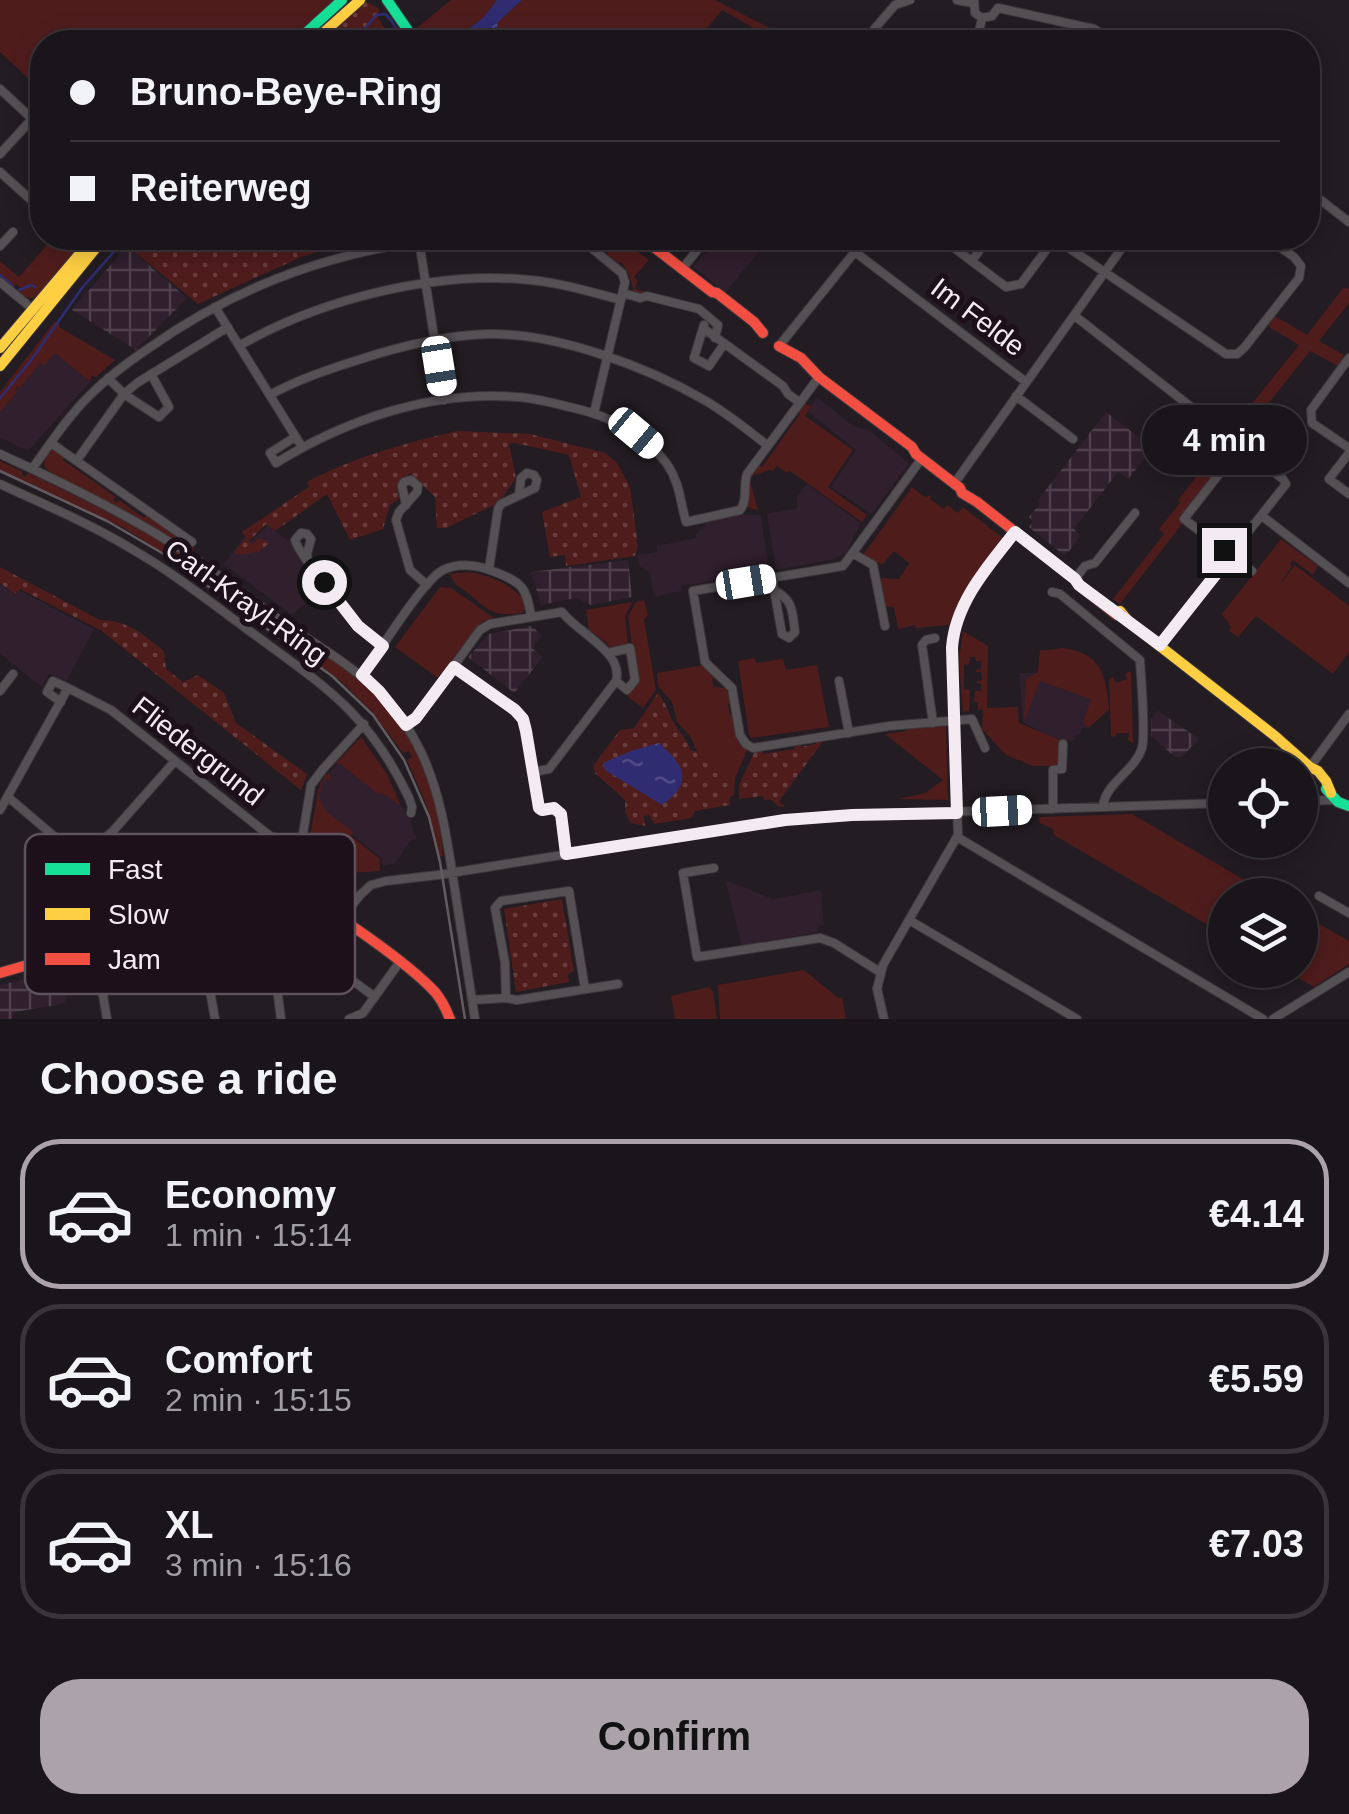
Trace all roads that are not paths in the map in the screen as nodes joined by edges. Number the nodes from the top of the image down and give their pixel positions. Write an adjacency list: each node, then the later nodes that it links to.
1 (342, 0): 10 (main road)
2 (360, 0): 11 (main road)
3 (387, 0): 12 (main road)
4 (910, 0): 6 (street)
5 (957, 0): 7 (street)
6 (894, 2): 13 (street)
7 (974, 2): 9 (street)
8 (997, 4): 9 (street); 15 (street)
9 (982, 18): 14 (street)
10 (309, 30)
11 (326, 30)
12 (408, 30)
13 (872, 30)
14 (980, 30)
15 (1097, 30)
16 (0, 89): 17 (street)
17 (30, 116)
18 (30, 120): 19 (street)
19 (0, 154)
20 (0, 172): 21 (street)
21 (30, 198)
22 (1320, 199): 23 (street)
23 (1349, 222)
24 (13, 232): 25 (street)
25 (0, 246)
26 (84, 250): 47 (main road)
27 (93, 250): 47 (main road)
28 (373, 250): 46 (street)
29 (421, 250): 44 (street)
30 (594, 250): 45 (street)
31 (657, 250): 41 (main road)
32 (696, 250): 41 (street)
33 (957, 250): 40 (street)
34 (980, 250): 40 (street)
35 (1045, 250): 40 (street)
36 (1072, 250): 42 (street)
37 (1120, 250): 42 (street)
38 (1283, 250): 42 (street)
39 (855, 252): 56 (street); 64 (street, Im Felde)
40 (972, 262)
41 (682, 269): 56 (main road)
42 (1104, 271): 49 (street)
43 (0, 282): 47 (street)
44 (426, 283): 45 (street); 53 (street); 55 (street)
45 (622, 297): 48 (street); 58 (street)
46 (215, 306): 50 (street); 63 (street)
47 (36, 312): 57 (main road); 60 (main road)
48 (707, 316): 51 (street); 52 (street)
49 (1075, 316): 64 (street); 75 (street)
50 (228, 327): 55 (street); 61 (street)
51 (703, 328): 52 (street); 54 (street)
52 (714, 338): 54 (street)
53 (435, 341): 58 (street); 66 (street); 68 (street)
54 (724, 344): 69 (street)
55 (239, 346): 66 (street)
56 (779, 346): 62 (main road)
57 (0, 348)
58 (608, 357): 70 (street); 74 (street)
59 (1349, 358): 77 (street)
60 (0, 366)
61 (151, 374): 65 (street); 65 (street)
62 (819, 377): 69 (street); 79 (main road)
63 (108, 378): 65 (street); 73 (street)
64 (1026, 382): 67 (street)
65 (124, 394): 80 (street)
66 (270, 396): 71 (street)
67 (1016, 396): 72 (street); 83 (street)
68 (444, 400): 70 (street); 76 (street)
69 (799, 402): 74 (street)
70 (594, 413): 74 (street)
71 (296, 437): 76 (street); 76 (street)
72 (1073, 439)
73 (52, 442): 80 (street); 81 (street)
74 (768, 446)
75 (1241, 446): 88 (street); 92 (street)
76 (302, 447)
77 (1349, 450): 84 (street)
78 (0, 454): 81 (street)
79 (919, 456): 83 (main road); 91 (street)
80 (76, 460): 90 (street)
81 (32, 469): 110 (street)
82 (0, 484): 119 (street, Carl-Krayl-Ring)
83 (957, 486): 89 (main road)
84 (1349, 494)
85 (519, 495): 94 (street)
86 (406, 505): 99 (street)
87 (1135, 513): 97 (street)
88 (1262, 516): 92 (street); 98 (street)
89 (1015, 532): 97 (main road); 117 (street)
90 (192, 542)
91 (854, 554): 96 (street); 103 (street)
92 (1231, 555): 95 (street); 105 (street)
93 (308, 562): 106 (street)
94 (489, 569): 99 (street); 102 (street)
95 (1252, 571)
96 (772, 578): 100 (street); 121 (street)
97 (1075, 579): 105 (main road)
98 (1349, 583)
99 (427, 585): 106 (street)
100 (774, 590): 100 (street)
101 (1052, 592): 134 (street)
102 (532, 616): 107 (street); 108 (street)
103 (884, 626)
104 (934, 638): 118 (street)
105 (1160, 645): 124 (main road)
106 (383, 646): 110 (street)
107 (608, 652): 112 (street); 112 (street)
108 (454, 667): 120 (street); 128 (street)
109 (12, 674): 114 (street)
110 (362, 675): 120 (street)
111 (839, 680): 121 (street)
112 (616, 681): 128 (street)
113 (68, 688): 115 (street); 115 (street); 126 (street, Fliedergrund)
114 (0, 691)
115 (61, 702): 130 (street)
116 (1349, 714): 125 (street)
117 (954, 721): 118 (street); 123 (street); 138 (street)
118 (933, 722): 121 (street)
119 (364, 724): 137 (street, Carl-Krayl-Ring); 142 (street)
120 (406, 725): 146 (street)
121 (849, 733)
122 (1063, 744): 135 (street)
123 (985, 748)
124 (1288, 748)
125 (1318, 756)
126 (174, 761): 140 (street); 141 (street, Fliedergrund)
127 (1318, 771): 129 (main road)
128 (533, 772): 144 (street)
129 (1333, 796): 131 (street); 133 (main road)
130 (8, 798): 136 (street); 139 (street)
131 (1318, 798)
132 (1208, 804): 134 (street)
133 (1349, 806)
134 (1103, 807): 135 (street)
135 (1053, 809): 138 (street)
136 (0, 810)
137 (411, 813)
138 (957, 813): 143 (street); 144 (street)
139 (52, 834)
140 (110, 834)
141 (267, 834)
142 (303, 834)
143 (957, 838): 150 (street); 174 (street)
144 (566, 854): 146 (street)
145 (714, 868): 154 (street)
146 (452, 873): 148 (street); 165 (street)
147 (1319, 896): 149 (street)
148 (355, 901)
149 (1349, 913)
150 (909, 920): 154 (street); 173 (street)
151 (355, 931): 152 (main road)
152 (399, 963): 163 (street); 171 (main road)
153 (25, 966): 156 (main road)
154 (880, 972): 166 (street)
155 (1349, 972): 175 (street)
156 (0, 973)
157 (355, 982): 163 (street)
158 (618, 984): 159 (street)
159 (585, 988): 164 (street); 164 (street)
160 (104, 994): 167 (street)
161 (211, 994): 168 (street)
162 (278, 994): 169 (street)
163 (375, 996): 170 (street)
164 (506, 998): 165 (street)
165 (472, 1000): 172 (street)
166 (880, 1018)
167 (107, 1019)
168 (215, 1019)
169 (281, 1019)
170 (349, 1019)
171 (450, 1019)
172 (475, 1019)
173 (1077, 1019)
174 (1264, 1019)
175 (1274, 1019)

